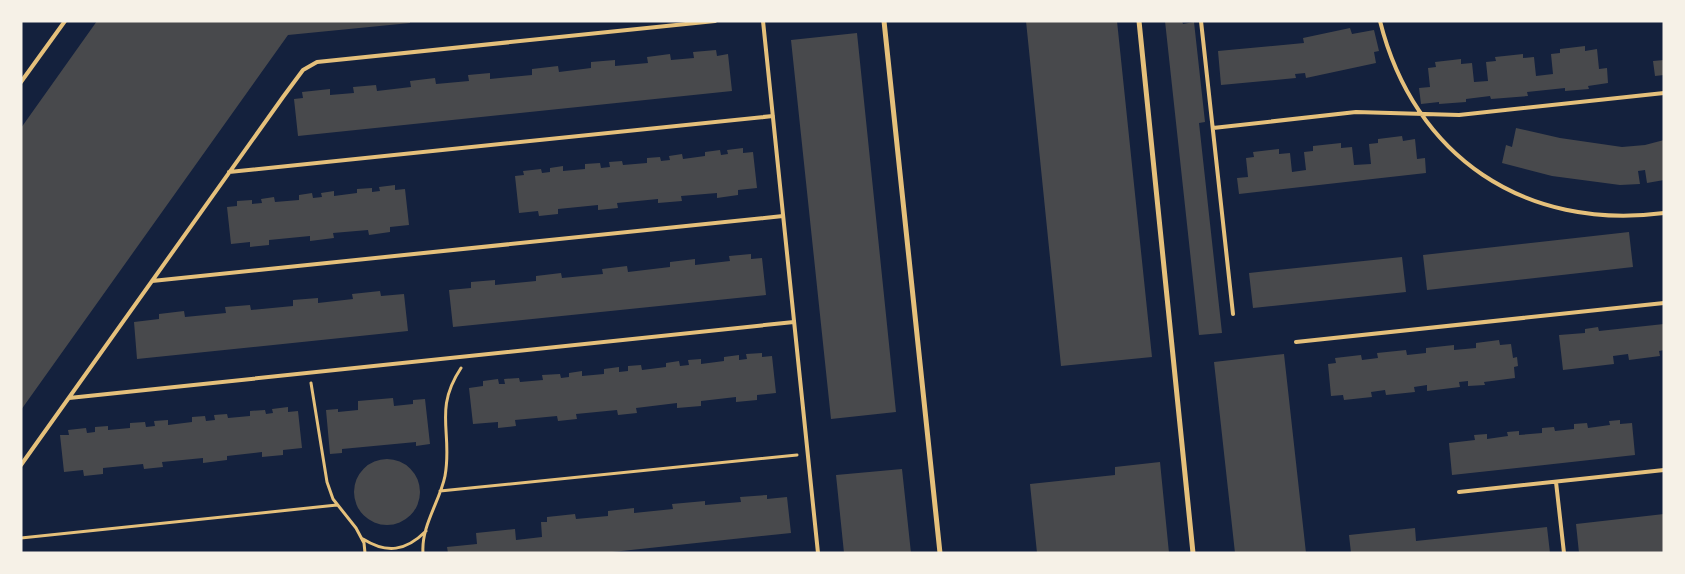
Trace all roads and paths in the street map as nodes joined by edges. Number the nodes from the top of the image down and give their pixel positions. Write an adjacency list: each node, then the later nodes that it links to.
1 (64, 21): 8 (lane)
2 (715, 21): 13 (lane)
3 (763, 21): 11 (lane)
4 (884, 21): 37 (street)
5 (1138, 21): 38 (street)
6 (1201, 21): 12 (lane)
7 (1380, 21): 10 (lane)
8 (21, 82)
9 (1664, 93): 10 (lane)
10 (1421, 114): 12 (lane); 14 (lane)
11 (773, 116): 13 (lane); 15 (lane)
12 (1213, 128): 18 (lane)
13 (229, 172): 16 (lane)
14 (1664, 213)
15 (783, 216): 16 (lane); 19 (lane)
16 (152, 281): 23 (lane)
17 (1664, 303): 20 (lane)
18 (1233, 314)
19 (794, 322): 21 (lane); 24 (lane)
20 (1296, 342)
21 (470, 356): 22 (lane); 28 (path)
22 (306, 374): 23 (lane); 30 (path)
23 (69, 398): 25 (lane)
24 (808, 454): 28 (path); 36 (lane)
25 (21, 465)
26 (1664, 470): 27 (lane)
27 (1556, 482): 29 (lane); 39 (lane)
28 (440, 491): 31 (path)
29 (1459, 492)
30 (337, 505): 32 (path); 33 (path)
31 (426, 530): 33 (path); 35 (path)
32 (21, 538)
33 (362, 538): 34 (path)
34 (365, 553)
35 (424, 553)
36 (818, 553)
37 (940, 553)
38 (1193, 553)
39 (1564, 553)

